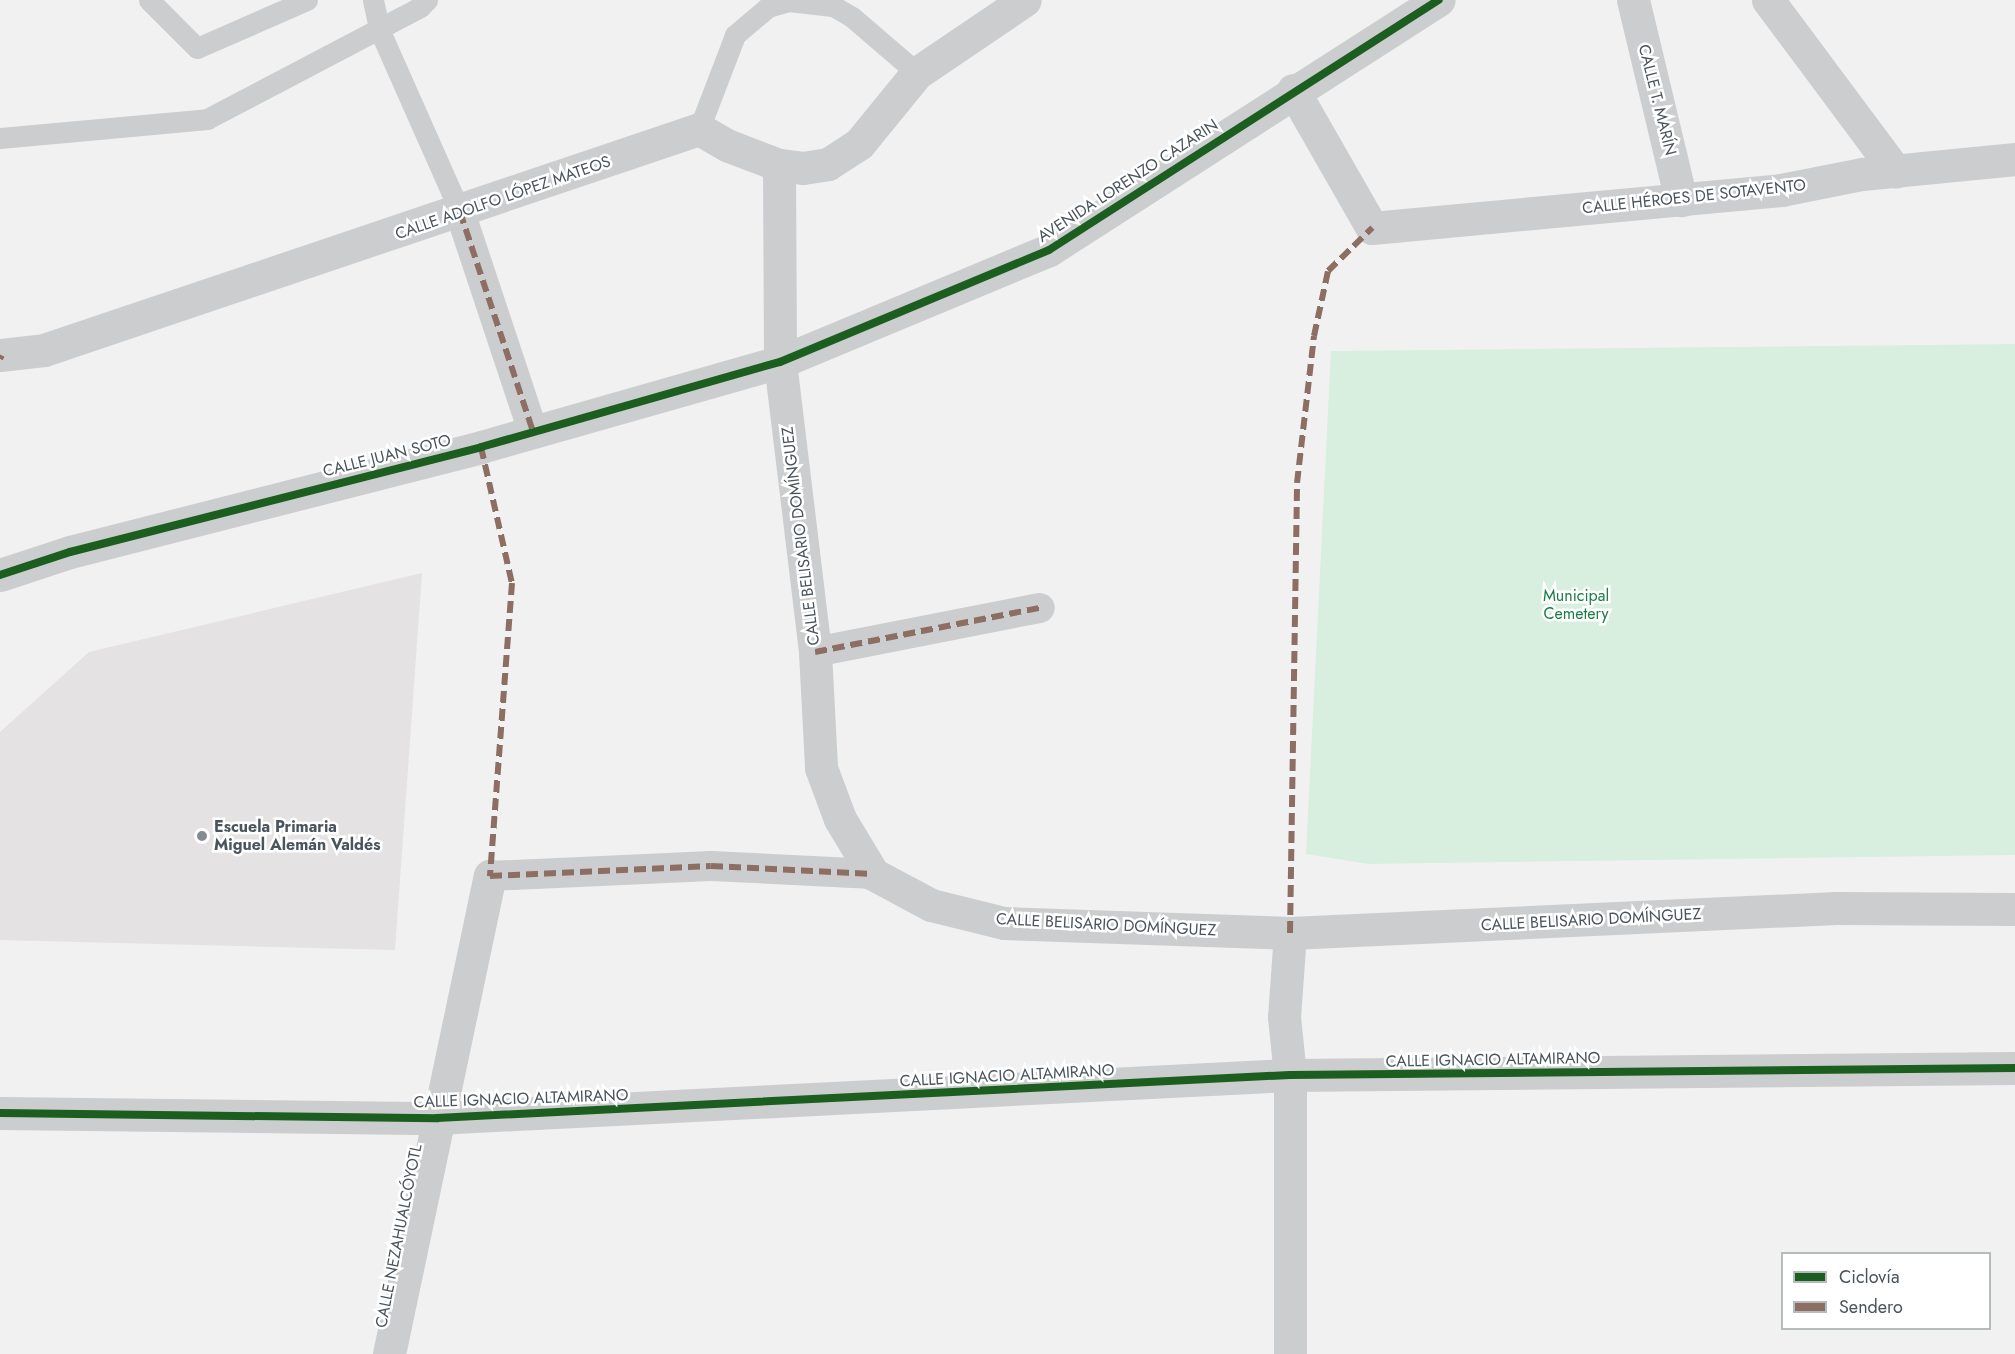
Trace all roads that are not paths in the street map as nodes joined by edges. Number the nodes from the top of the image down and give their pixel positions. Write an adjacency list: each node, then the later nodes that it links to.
1 (149, 0): 2 (lane)
2 (307, 0)
3 (374, 0): 10 (lane)
4 (427, 0): 10 (lane)
5 (1025, 0): 11 (street)
6 (1438, 0): 12 (street, AVENIDA LORENZO CAZARIN)
7 (1633, 0): 18 (street, CALLE T. MARÍN)
8 (1768, 0): 17 (street)
9 (789, 1): 11 (lane); 13 (lane)
10 (378, 29): 14 (lane); 19 (lane)
11 (917, 73): 16 (street)
12 (1293, 90): 18 (street, CALLE HÉROES DE SOTAVENTO); 21 (street, AVENIDA LORENZO CAZARIN)
13 (699, 129): 16 (street); 19 (street, CALLE ADOLFO LÓPEZ MATEOS)
14 (0, 138)
15 (2015, 159): 17 (street, CALLE HÉROES DE SOTAVENTO)
16 (779, 165): 21 (street, CALLE BELISARIO DOMÍNGUEZ)
17 (1896, 172): 18 (street, CALLE HÉROES DE SOTAVENTO)
18 (1681, 200)
19 (460, 212): 20 (street, CALLE ADOLFO LÓPEZ MATEOS); 22 (street)
20 (1, 356)
21 (780, 362): 22 (street, CALLE JUAN SOTO); 25 (street, CALLE BELISARIO DOMÍNGUEZ)
22 (533, 432): 23 (street, CALLE JUAN SOTO)
23 (0, 575)
24 (1040, 608): 25 (street)
25 (815, 652): 26 (street, CALLE BELISARIO DOMÍNGUEZ)
26 (873, 873): 27 (street); 29 (street, CALLE BELISARIO DOMÍNGUEZ)
27 (490, 876): 33 (street, CALLE NEZAHUALCÓYOTL)
28 (2015, 909): 29 (street, CALLE BELISARIO DOMÍNGUEZ)
29 (1290, 933): 31 (street)
30 (2015, 1068): 31 (street, CALLE IGNACIO ALTAMIRANO)
31 (1290, 1075): 33 (street, CALLE IGNACIO ALTAMIRANO); 35 (street)
32 (0, 1113): 33 (street, CALLE IGNACIO ALTAMIRANO)
33 (436, 1118): 34 (street, CALLE NEZAHUALCÓYOTL)
34 (389, 1354)
35 (1290, 1354)

